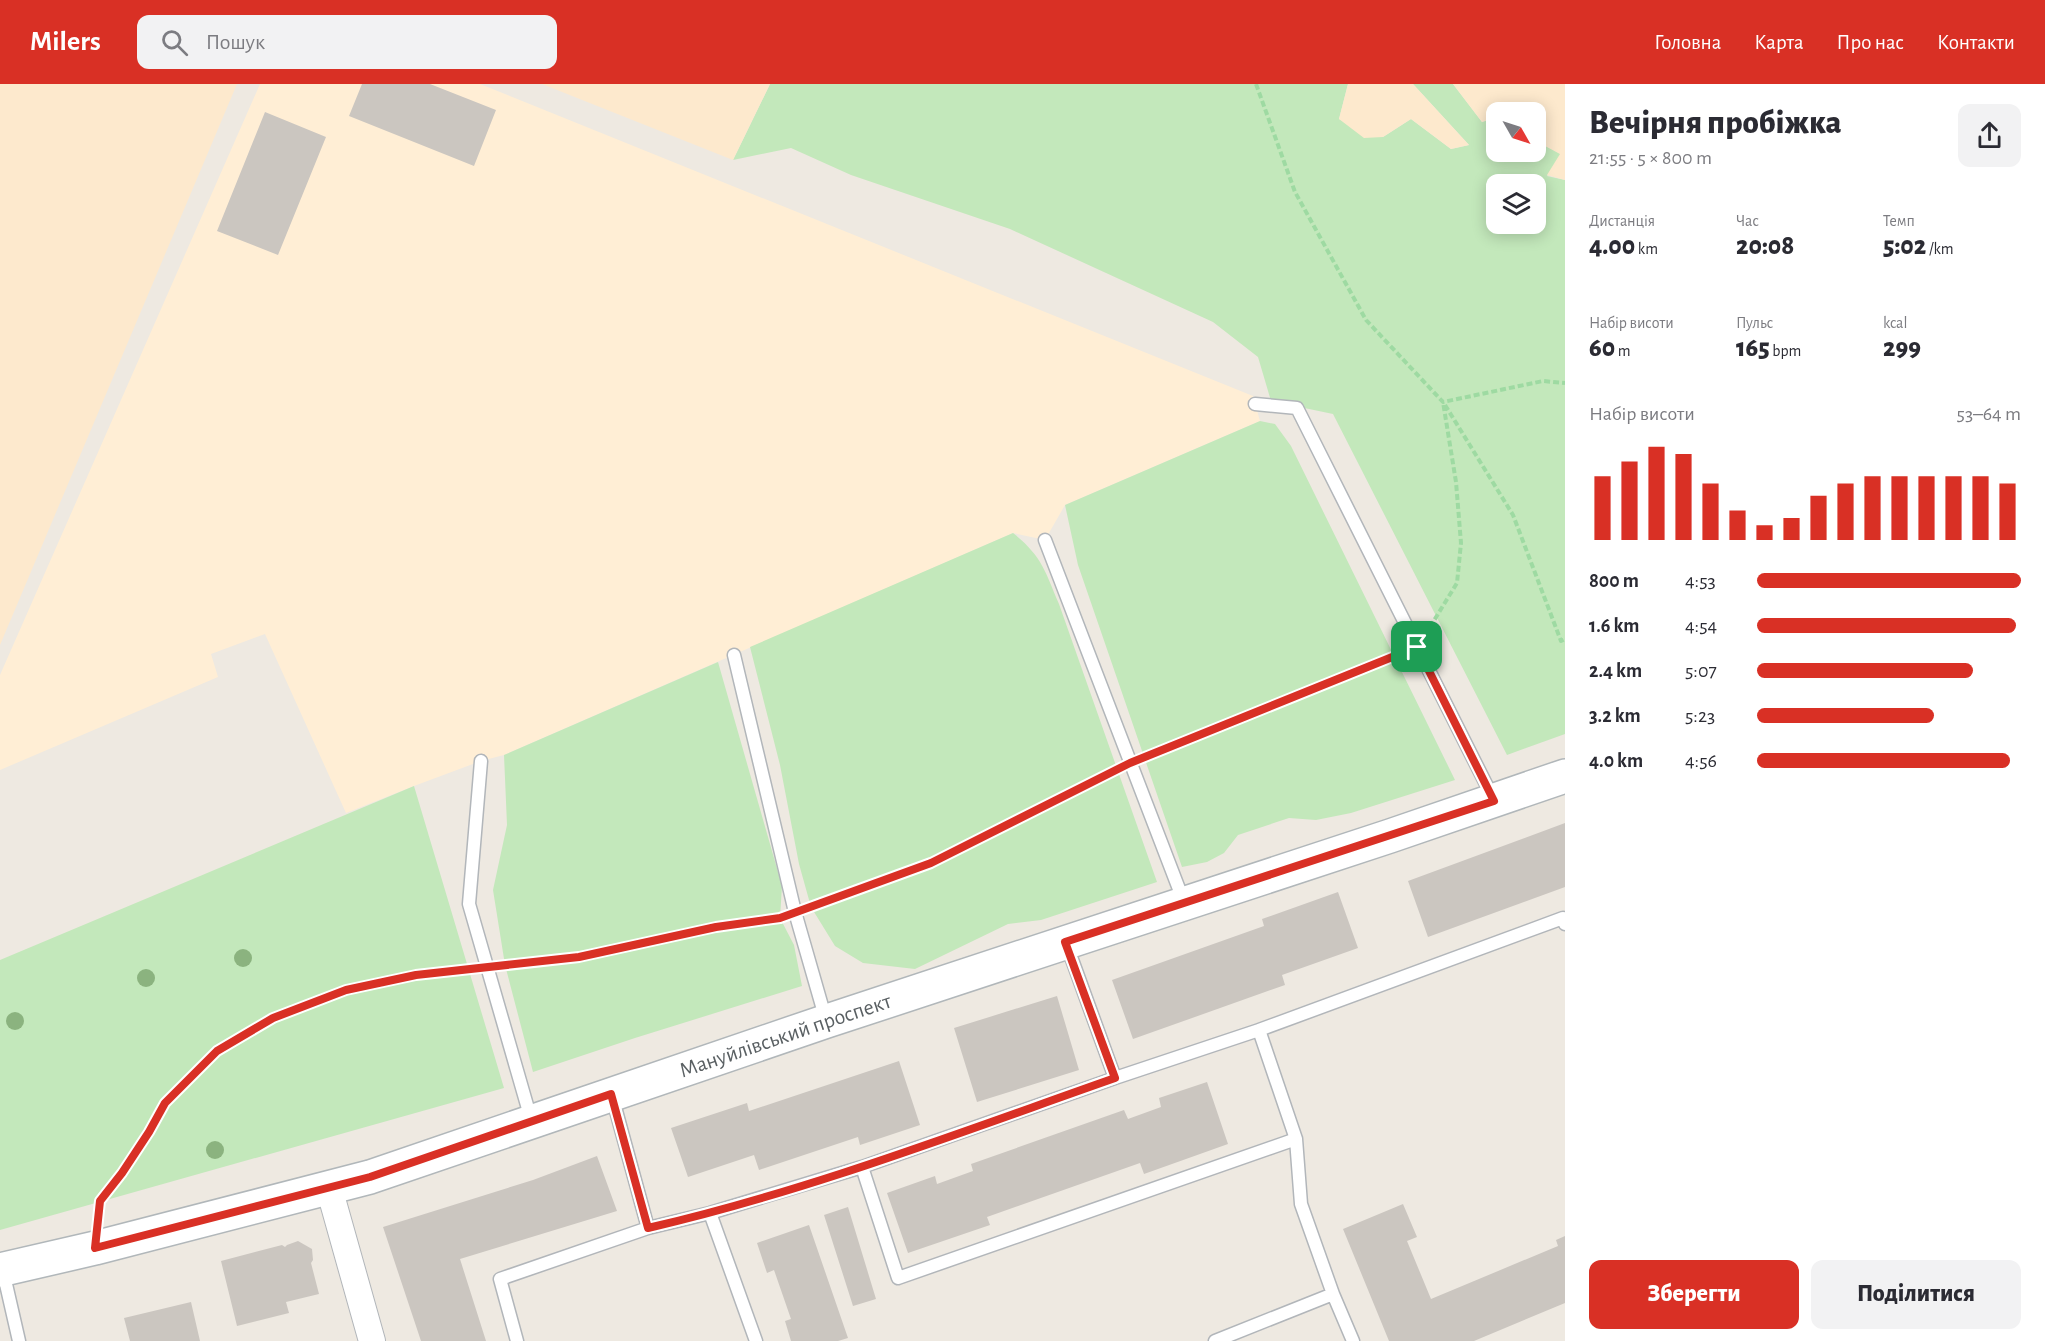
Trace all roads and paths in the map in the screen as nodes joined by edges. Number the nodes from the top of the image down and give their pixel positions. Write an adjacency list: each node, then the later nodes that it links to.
1 (1256, 84): 3 (path)
2 (1565, 383): 3 (path)
3 (1443, 402): 6 (path); 7 (path)
4 (1255, 404): 7 (lane)
5 (1045, 540): 10 (lane)
6 (1565, 639)
7 (1417, 647): 10 (path); 12 (lane)
8 (734, 655): 14 (lane)
9 (481, 761): 17 (lane)
10 (1130, 763): 13 (lane); 14 (path)
11 (1565, 776): 12 (main road, Мануйлівський проспект)
12 (1494, 801): 13 (main road, Мануйлівський проспект)
13 (1184, 902): 16 (main road, Мануйлівський проспект)
14 (795, 912): 17 (path); 18 (lane)
15 (1565, 924): 19 (lane)
16 (1065, 942): 18 (main road, Мануйлівський проспект); 20 (lane)
17 (485, 966): 22 (lane); 28 (path)
18 (827, 1021): 21 (main road, Мануйлівський проспект)
19 (1259, 1030): 20 (lane); 23 (lane)
20 (1115, 1078): 24 (lane)
21 (611, 1094): 22 (main road, Мануйлівський проспект); 27 (lane)
22 (531, 1122): 25 (main road, Мануйлівський проспект)
23 (1296, 1139): 24 (lane); 30 (lane)
24 (862, 1167): 26 (lane)
25 (329, 1188): 28 (main road, Мануйлівський проспект); 32 (street)
26 (710, 1213): 27 (lane); 34 (lane)
27 (648, 1228): 33 (lane)
28 (95, 1248): 29 (main road, Мануйлівський проспект)
29 (1, 1270): 31 (lane)
30 (1333, 1294): 35 (lane); 36 (lane)
31 (19, 1341)
32 (372, 1341)
33 (517, 1341)
34 (756, 1341)
35 (1215, 1341)
36 (1353, 1341)

